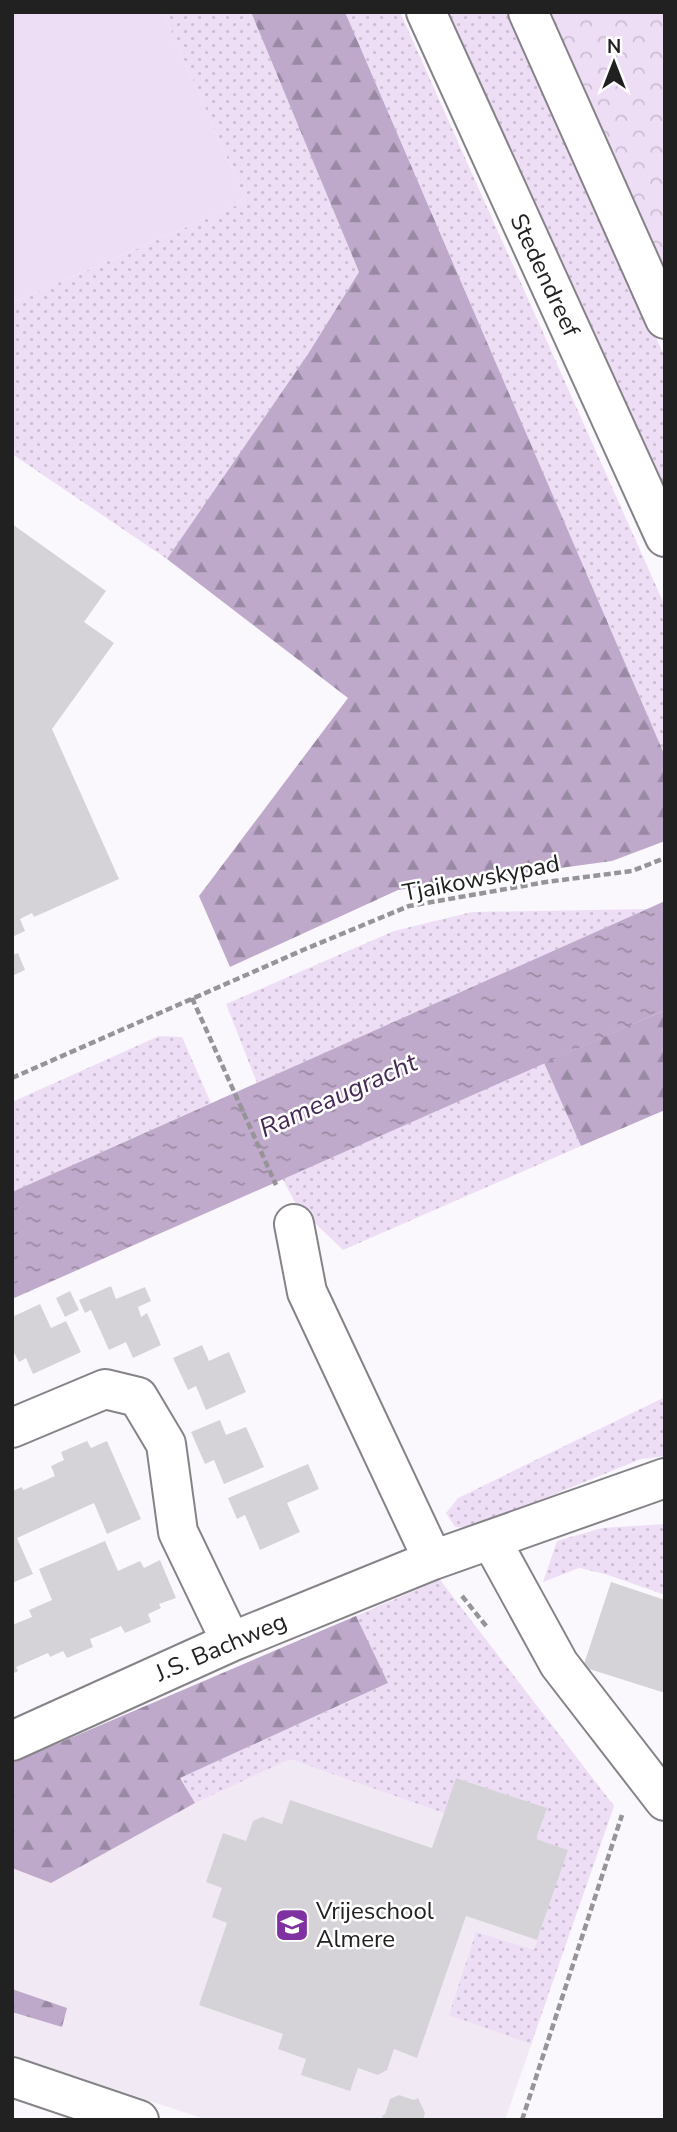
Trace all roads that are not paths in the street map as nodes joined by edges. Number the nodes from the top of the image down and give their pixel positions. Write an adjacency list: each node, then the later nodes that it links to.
1 (426, 12): 4 (street, Stedendreef)
2 (528, 12): 3 (street)
3 (665, 319)
4 (665, 537)
5 (294, 1224): 11 (street)
6 (12, 1428): 12 (street)
7 (665, 1478): 9 (street, J.S. Bachweg)
8 (665, 1503): 9 (street, J.S. Bachweg)
9 (587, 1506): 10 (street, J.S. Bachweg)
10 (491, 1540): 11 (street, J.S. Bachweg); 14 (street)
11 (433, 1560): 12 (street, J.S. Bachweg)
12 (230, 1642): 13 (street, J.S. Bachweg)
13 (12, 1741)
14 (665, 1801)
15 (12, 2077): 16 (street)
16 (139, 2120)

